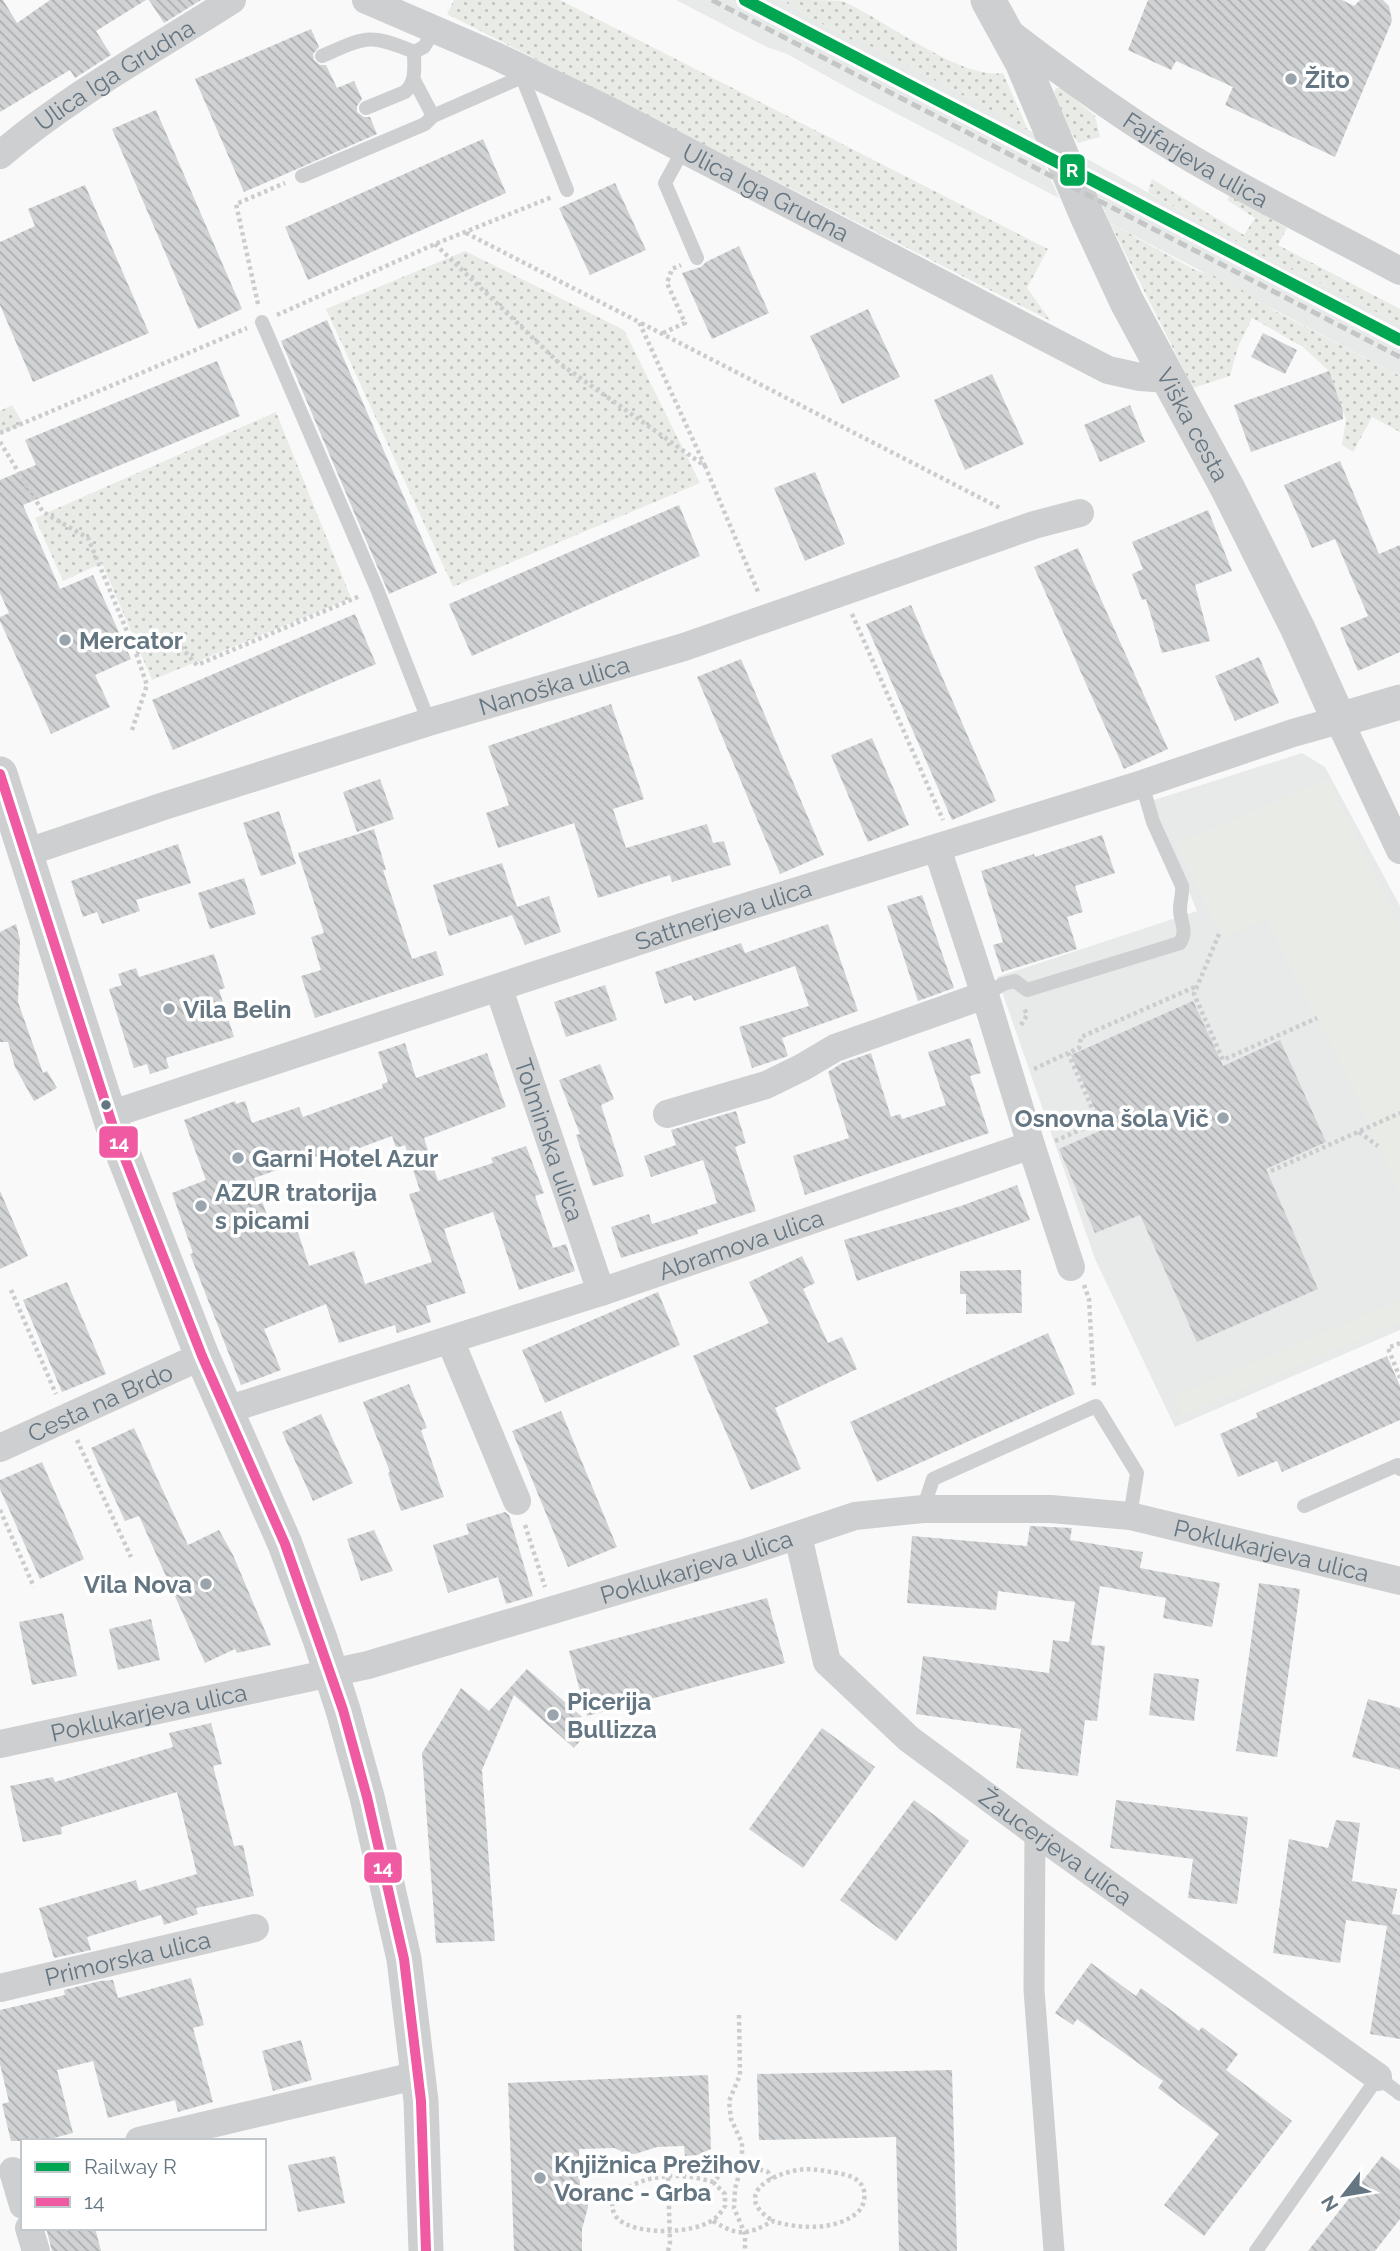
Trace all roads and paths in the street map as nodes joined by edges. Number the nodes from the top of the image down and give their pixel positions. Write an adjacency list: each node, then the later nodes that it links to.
1 (232, 0): 12 (street, Ulica Iga Grudna)
2 (366, 0): 4 (street, Ulica Iga Grudna)
3 (996, 15): 18 (street, Fajfarjeva ulica); 22 (street, Viška cesta)
4 (434, 30): 5 (lane); 7 (street, Ulica Iga Grudna)
5 (414, 52): 6 (lane); 8 (lane)
6 (323, 56)
7 (524, 74): 10 (lane); 11 (street, Ulica Iga Grudna); 14 (lane)
8 (414, 80): 9 (lane); 10 (lane)
9 (366, 108)
10 (433, 116): 13 (lane)
11 (683, 150): 17 (lane); 22 (street, Ulica Iga Grudna)
12 (0, 155)
13 (302, 176): 19 (path)
14 (567, 190): 15 (path)
15 (465, 233): 16 (path); 20 (path)
16 (435, 244): 19 (path); 25 (path)
17 (697, 258): 21 (path)
18 (1400, 271)
19 (262, 322): 23 (path); 28 (lane)
20 (639, 322): 21 (path); 25 (path)
21 (662, 333): 27 (path)
22 (1167, 379): 33 (street, Viška cesta)
23 (0, 433)
24 (0, 442): 31 (path)
25 (705, 466): 30 (path)
26 (1080, 513): 27 (street, Nanoška ulica)
27 (1034, 525): 29 (street, Nanoška ulica)
28 (377, 589): 31 (path); 34 (lane)
29 (842, 592): 30 (street, Nanoška ulica); 38 (path)
30 (769, 619): 34 (street, Nanoška ulica)
31 (135, 653): 35 (path)
32 (1400, 702): 33 (street)
33 (1339, 720): 37 (street, Sattnerjeva ulica); 39 (street, Viška cesta)
34 (429, 722): 40 (street, Nanoška ulica)
35 (132, 730)
36 (0, 774): 40 (street, Cesta na Brdo)
37 (1142, 784): 38 (street, Sattnerjeva ulica); 42 (lane)
38 (945, 845): 44 (street, Sattnerjeva ulica); 45 (street)
39 (1400, 850)
40 (25, 853): 52 (street, Cesta na Brdo)
41 (1219, 934): 43 (path)
42 (1016, 981): 45 (lane); 47 (path)
43 (1198, 986): 46 (path); 48 (path)
44 (499, 989): 52 (street, Sattnerjeva ulica); 58 (street, Tolminska ulica)
45 (985, 995): 51 (street); 55 (street)
46 (1317, 1018)
47 (1023, 1037)
48 (1068, 1053): 49 (path); 55 (path)
49 (1029, 1058)
50 (1400, 1113): 53 (path)
51 (667, 1114)
52 (109, 1115): 61 (street, Cesta na Brdo)
53 (1359, 1132): 54 (path); 56 (path)
54 (1378, 1146)
55 (1033, 1151): 57 (street); 58 (street, Abramova ulica)
56 (1271, 1171)
57 (1071, 1267): 63 (path)
58 (600, 1292): 59 (street, Abramova ulica)
59 (450, 1340): 64 (street, Abramova ulica); 67 (street)
60 (1400, 1343): 62 (path)
61 (202, 1356): 64 (street, Cesta na Brdo); 65 (street, Cesta na Brdo)
62 (1400, 1378)
63 (1096, 1406): 69 (lane); 71 (lane)
64 (226, 1410): 76 (street, Cesta na Brdo)
65 (0, 1448)
66 (1400, 1469): 68 (lane)
67 (517, 1501): 75 (path)
68 (1304, 1506)
69 (923, 1509): 71 (street, Poklukarjeva ulica); 72 (street, Poklukarjeva ulica)
70 (0, 1510): 74 (path)
71 (1130, 1516): 73 (street, Poklukarjeva ulica)
72 (798, 1536): 75 (street, Poklukarjeva ulica); 78 (street, Žaucerjeva ulica)
73 (1400, 1581)
74 (34, 1587)
75 (552, 1610): 76 (street, Poklukarjeva ulica)
76 (331, 1673): 77 (street, Poklukarjeva ulica); 82 (street, Cesta na Brdo)
77 (0, 1744)
78 (1035, 1832): 83 (street, Žaucerjeva ulica); 101 (street)
79 (255, 1928): 80 (street, Primorska ulica)
80 (0, 1988)
81 (739, 2015): 86 (path)
82 (419, 2075): 85 (street); 98 (street, Cesta na Brdo)
83 (1378, 2077): 84 (lane, Žaucerjeva ulica); 102 (lane)
84 (1400, 2094)
85 (147, 2139)
86 (742, 2163): 89 (path); 90 (path); 96 (path)
87 (12, 2171): 91 (street)
88 (668, 2175): 90 (path); 95 (path); 95 (path)
89 (772, 2179): 93 (path); 93 (path)
90 (713, 2182): 92 (path)
91 (21, 2199)
92 (713, 2221): 95 (path); 96 (path)
93 (773, 2221): 96 (path)
94 (30, 2230): 97 (street)
95 (669, 2231): 99 (path)
96 (745, 2234): 100 (path)
97 (36, 2251)
98 (426, 2251)
99 (668, 2251)
100 (744, 2251)
101 (1054, 2251)
102 (1256, 2251)

